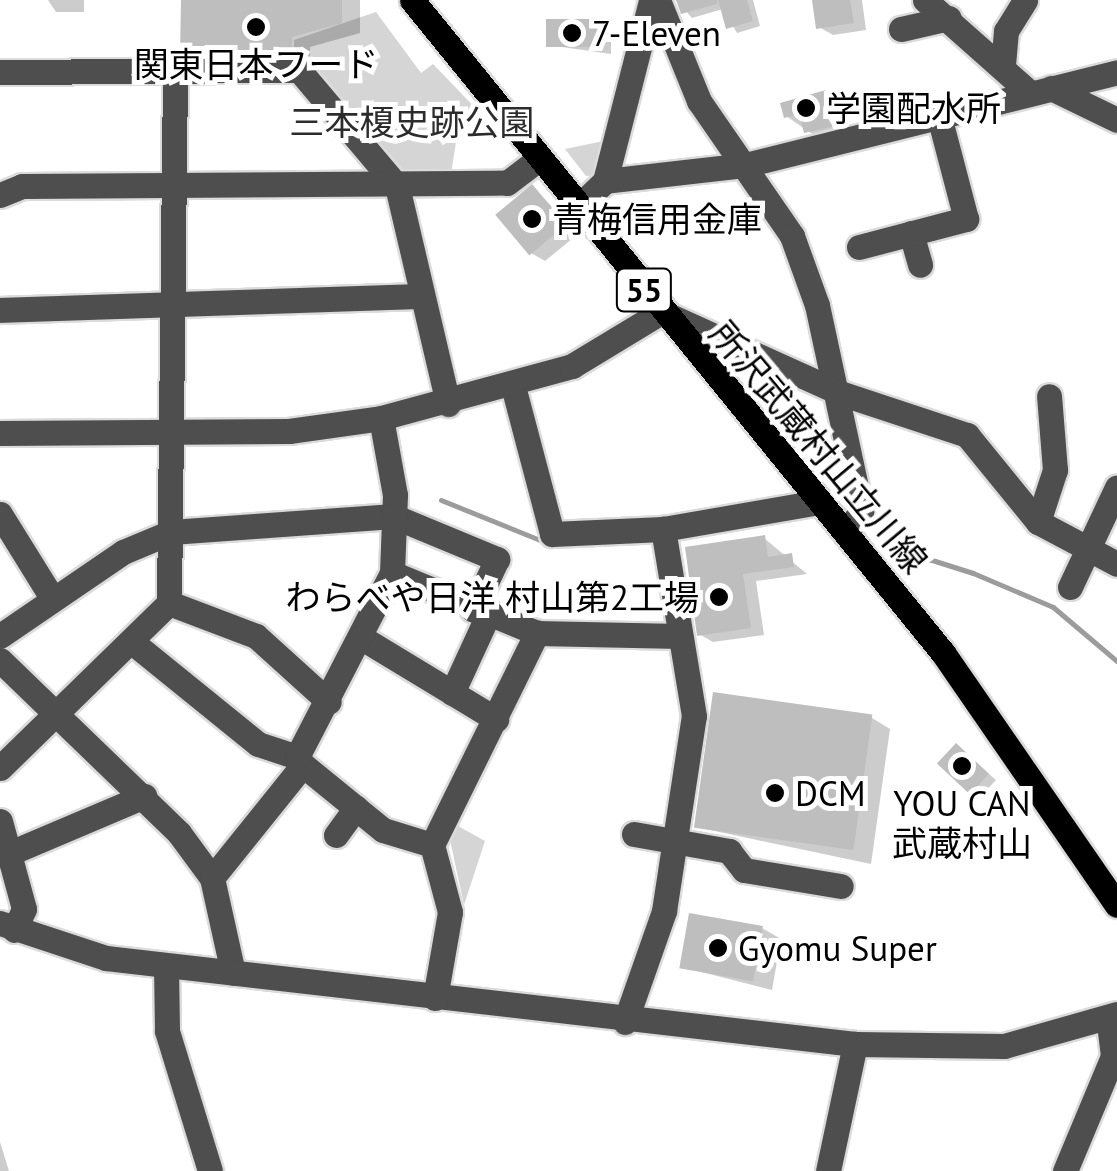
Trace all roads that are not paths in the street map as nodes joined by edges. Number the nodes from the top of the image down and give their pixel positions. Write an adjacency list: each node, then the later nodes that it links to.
1 (651, 0): 17 (street)
2 (658, 0): 16 (street)
3 (925, 0): 6 (street)
4 (1024, 0): 8 (street)
5 (419, 6): 15 (main road, 所沢武蔵村山立川線 / 55)
6 (949, 18): 7 (street); 8 (street)
7 (901, 29)
8 (1003, 66): 12 (street)
9 (0, 72): 11 (street)
10 (1117, 72): 12 (street)
11 (174, 74): 18 (street); 19 (street)
12 (1041, 90): 13 (street); 14 (street)
13 (938, 116): 16 (street); 22 (street)
14 (1117, 120)
15 (536, 161): 18 (street); 21 (main road, 所沢武蔵村山立川線 / 55)
16 (745, 165): 17 (street); 30 (street)
17 (605, 181): 21 (street)
18 (398, 186): 19 (street); 25 (street)
19 (174, 187): 20 (street); 26 (street)
20 (0, 195)
21 (576, 210): 28 (main road, 所沢武蔵村山立川線 / 55)
22 (911, 233): 23 (street); 24 (street)
23 (859, 247)
24 (920, 265)
25 (422, 296): 26 (street); 32 (street)
26 (172, 309): 27 (street); 35 (street)
27 (0, 310)
28 (661, 312): 29 (street); 30 (street); 37 (main road, 所沢武蔵村山立川線 / 55)
29 (513, 386): 32 (street); 41 (street)
30 (840, 393): 40 (street); 43 (street)
31 (1049, 396): 40 (street)
32 (448, 404): 33 (street)
33 (381, 418): 35 (street); 39 (street)
34 (0, 433): 35 (street)
35 (172, 435): 42 (street)
36 (1117, 487): 45 (street)
37 (820, 502): 41 (street); 43 (main road, 所沢武蔵村山立川線 / 55)
38 (0, 514): 44 (street)
39 (392, 516): 42 (street); 47 (street); 51 (street)
40 (1038, 522): 45 (street)
41 (663, 529): 54 (street)
42 (171, 532): 49 (street); 50 (street)
43 (846, 533): 74 (main road, 所沢武蔵村山立川線 / 55)
44 (8, 546): 49 (street)
45 (1092, 552): 46 (street); 48 (street)
46 (1117, 564)
47 (392, 573): 51 (street); 55 (street)
48 (1070, 587)
49 (52, 598): 53 (street)
50 (169, 603): 56 (street); 59 (street)
51 (480, 614): 52 (street); 58 (street)
52 (537, 633): 54 (street); 61 (street)
53 (0, 636)
54 (680, 636): 69 (street)
55 (362, 638): 58 (street); 59 (street)
56 (132, 642): 60 (street); 62 (street)
57 (0, 660): 60 (street)
58 (452, 693): 61 (street)
59 (330, 702): 62 (street)
60 (64, 712): 63 (street); 64 (street)
61 (496, 720): 70 (street)
62 (300, 761): 65 (street); 72 (street)
63 (0, 768)
64 (144, 796): 71 (street); 72 (street)
65 (356, 807): 68 (street); 70 (street)
66 (0, 820): 71 (street)
67 (634, 834): 69 (street)
68 (336, 835)
69 (678, 841): 73 (street); 80 (street)
70 (432, 845): 78 (street)
71 (10, 853): 75 (street)
72 (212, 878): 77 (street)
73 (841, 886)
74 (1117, 905)
75 (7, 926): 76 (street)
76 (166, 966): 77 (street); 82 (street)
77 (233, 974): 78 (street)
78 (435, 998): 80 (street)
79 (1113, 1016): 81 (street); 84 (street)
80 (625, 1022): 81 (street)
81 (855, 1044): 83 (street)
82 (210, 1171)
83 (828, 1171)
84 (1065, 1171)

